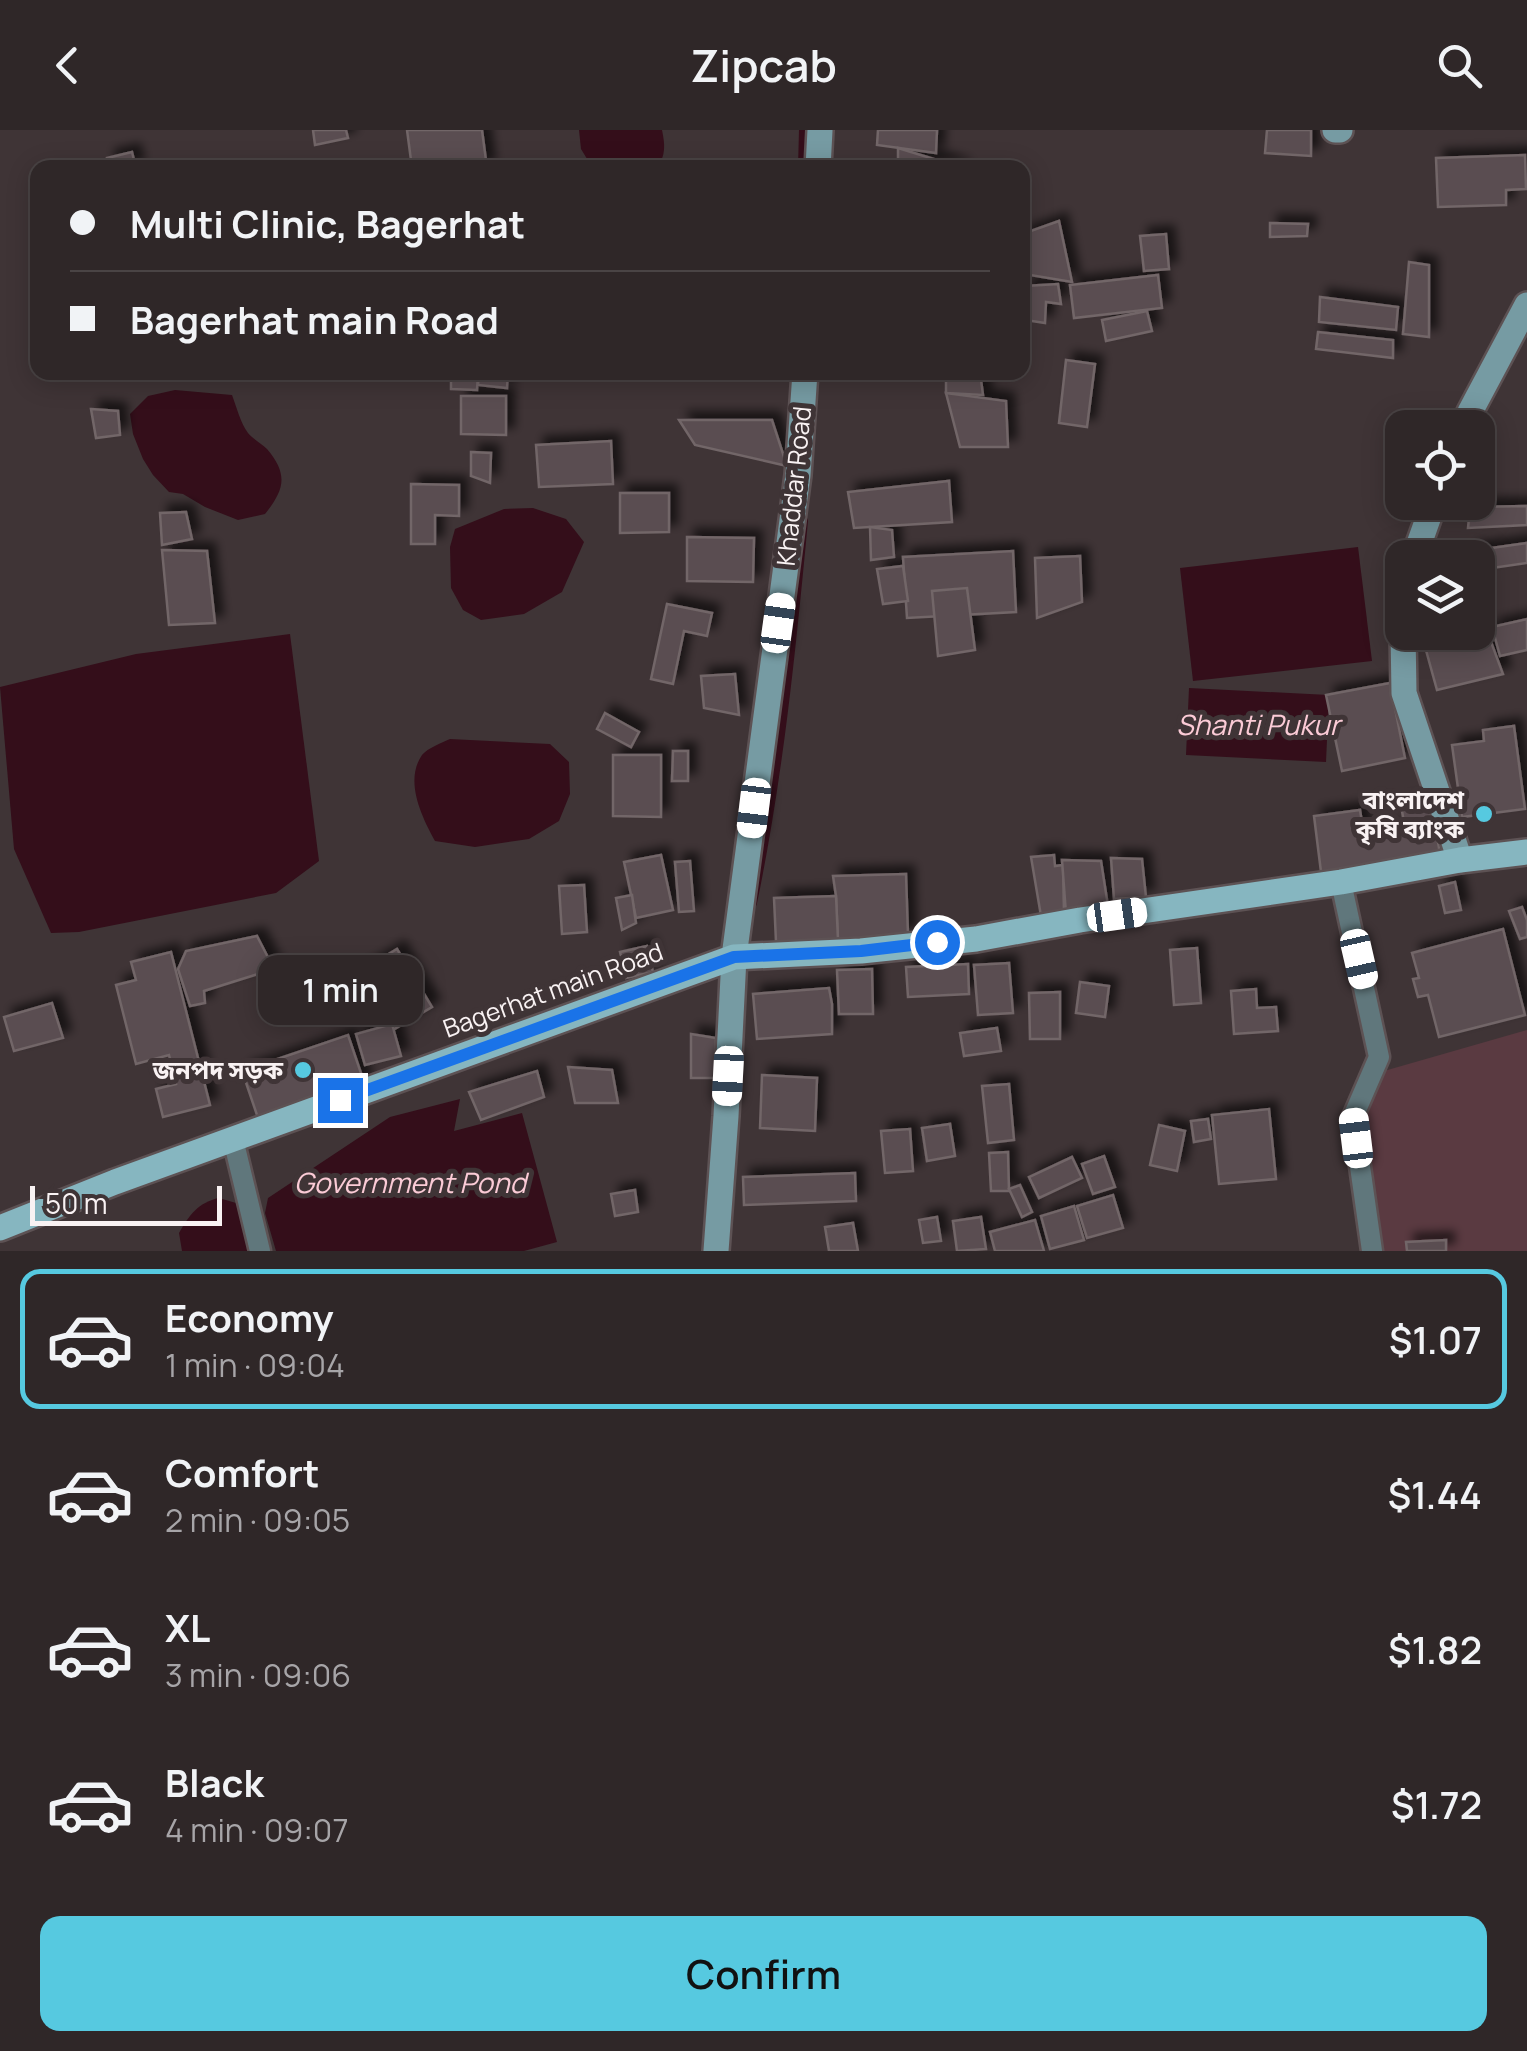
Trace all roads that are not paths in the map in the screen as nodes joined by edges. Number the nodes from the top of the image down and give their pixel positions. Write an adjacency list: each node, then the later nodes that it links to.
1 (820, 130): 2 (street)
2 (818, 160)
3 (1527, 306): 5 (street)
4 (804, 380): 10 (street, Khaddar Road)
5 (1471, 410)
6 (1403, 650): 8 (street)
7 (1527, 852): 8 (main road, Bagerhat main Road)
8 (1460, 860): 9 (main road, Bagerhat main Road)
9 (1341, 882): 10 (main road, Bagerhat main Road); 15 (street)
10 (734, 957): 11 (main road, Bagerhat main Road); 14 (street, Khaddar Road)
11 (233, 1138): 12 (main road, Bagerhat main Road); 13 (street)
12 (0, 1228)
13 (260, 1251)
14 (716, 1251)
15 (1372, 1251)

